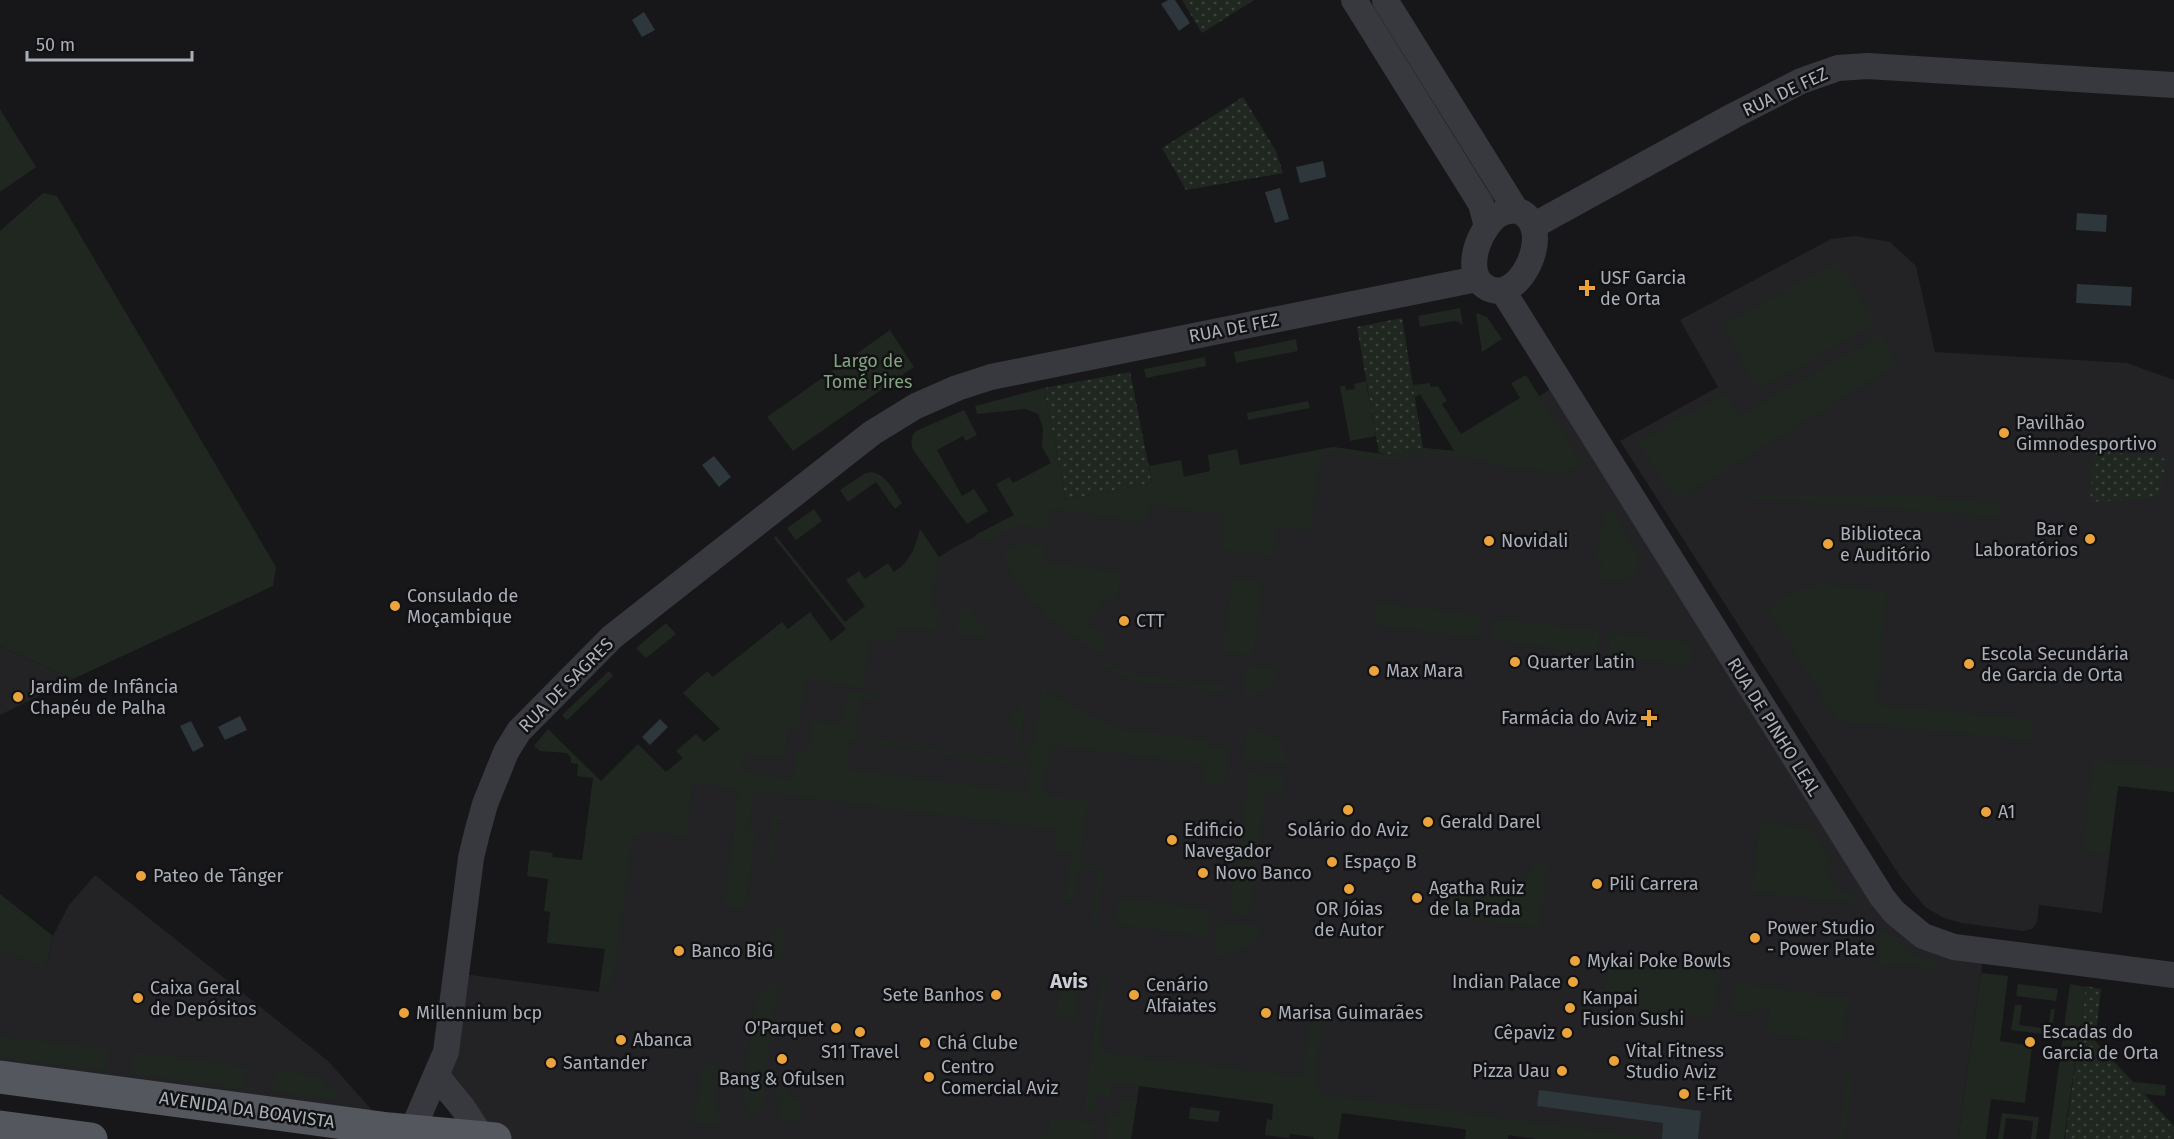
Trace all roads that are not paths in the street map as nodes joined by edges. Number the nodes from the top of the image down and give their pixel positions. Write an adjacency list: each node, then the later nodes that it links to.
1 (1354, 0): 5 (street)
2 (1384, 0): 4 (street)
3 (2174, 85): 4 (street, RUA DE FEZ)
4 (1524, 218): 5 (street, RUA DE FEZ); 7 (street)
5 (1487, 226): 6 (street)
6 (1477, 279): 7 (street); 8 (street, RUA DE FEZ)
7 (1503, 291): 9 (street, RUA DE PINHO LEAL)
8 (799, 490): 10 (street, RUA DE SAGRES)
9 (2174, 975)
10 (436, 1076): 13 (street, RUA DE SAGRES); 14 (street)
11 (0, 1077): 13 (main road, AVENIDA DA BOAVISTA)
12 (0, 1126): 15 (main road)
13 (410, 1135): 14 (main road, AVENIDA DA BOAVISTA)
14 (488, 1138)
15 (91, 1139)

